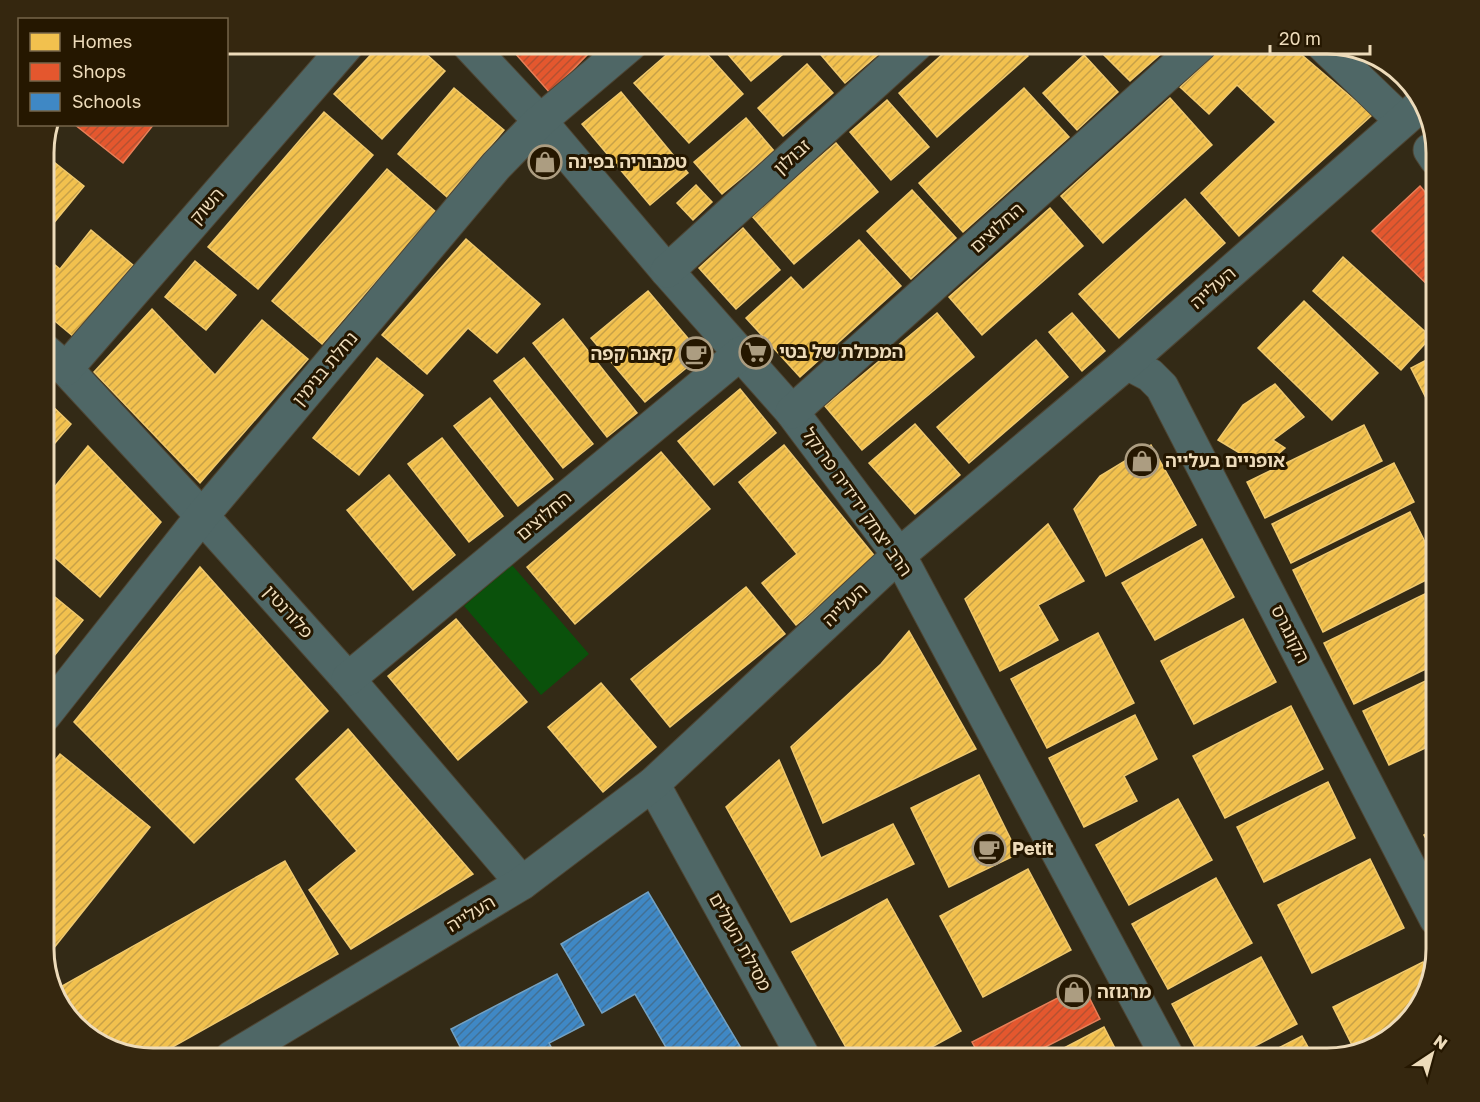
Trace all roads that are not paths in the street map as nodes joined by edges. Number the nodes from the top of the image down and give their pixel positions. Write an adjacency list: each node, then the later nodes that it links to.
1 (339, 54): 11 (street, השוק)
2 (477, 54): 8 (street, הרב יצחק ידידיה פרנקל)
3 (619, 54): 8 (street, נחלת בנימין)
4 (906, 54): 9 (street, זבולון)
5 (1190, 54): 13 (street, החלוצים)
6 (1336, 55): 7 (street)
7 (1413, 112): 12 (street, העלייה)
8 (540, 121): 9 (street, הרב יצחק ידידיה פרנקל); 14 (street, נחלת בנימין)
9 (667, 271): 10 (street, הרב יצחק ידידיה פרנקל)
10 (741, 353): 13 (street, הרב יצחק ידידיה פרנקל); 16 (street, החלוצים)
11 (55, 359): 14 (street, פלורנטין)
12 (1127, 363): 15 (street, העלייה); 20 (street, הקונגרס)
13 (792, 412): 15 (street, הרב יצחק ידידיה פרנקל)
14 (202, 516): 16 (street, פלורנטין); 17 (street, נחלת בנימין)
15 (898, 555): 18 (street, העלייה); 23 (street, הרב יצחק ידידיה פרנקל)
16 (348, 680): 19 (street, פלורנטין)
17 (54, 703)
18 (653, 784): 19 (street, העלייה); 22 (street, מסילת העולים)
19 (522, 883): 21 (street, העלייה)
20 (1426, 898)
21 (249, 1048)
22 (798, 1048)
23 (1162, 1048)

